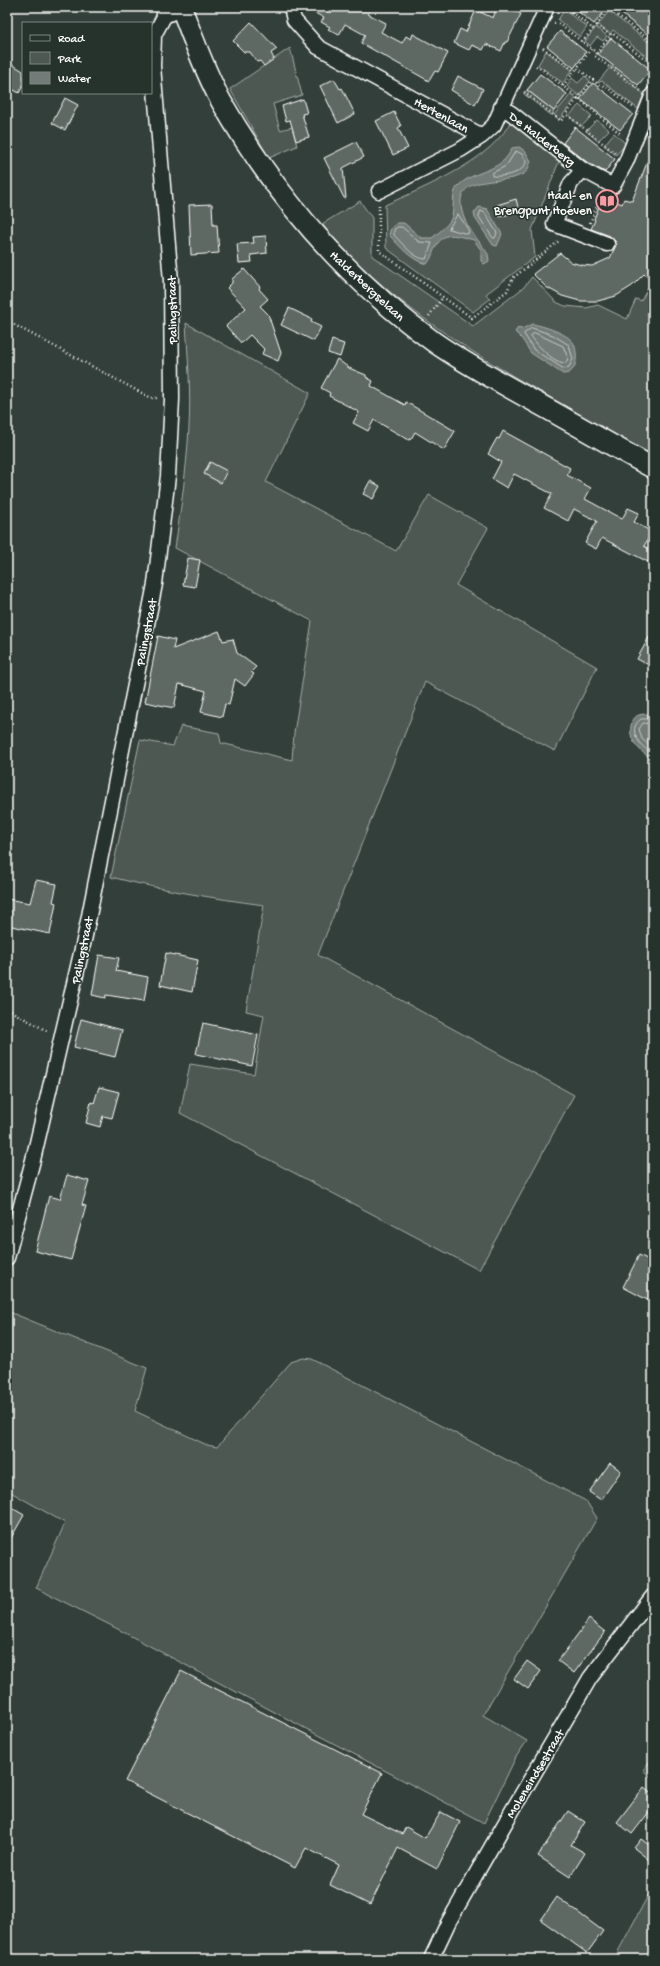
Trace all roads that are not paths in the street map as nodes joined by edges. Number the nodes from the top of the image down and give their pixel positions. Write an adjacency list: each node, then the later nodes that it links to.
1 (291, 7): 6 (street, Hertenlaan)
2 (176, 9): 10 (main road, Halderbergselaan); 11 (street, Palingstraat)
3 (545, 13): 5 (street, Hertenlaan)
4 (653, 94): 7 (street, De Halderberg)
5 (501, 107): 6 (street, Hertenlaan); 7 (street, De Halderberg)
6 (482, 136): 8 (street)
7 (583, 170): 9 (street, De Halderberg)
8 (379, 191)
9 (607, 244)
10 (653, 468)
11 (7, 1258)
12 (653, 1596): 13 (street, Moleneindsestraat)
13 (431, 1959)

